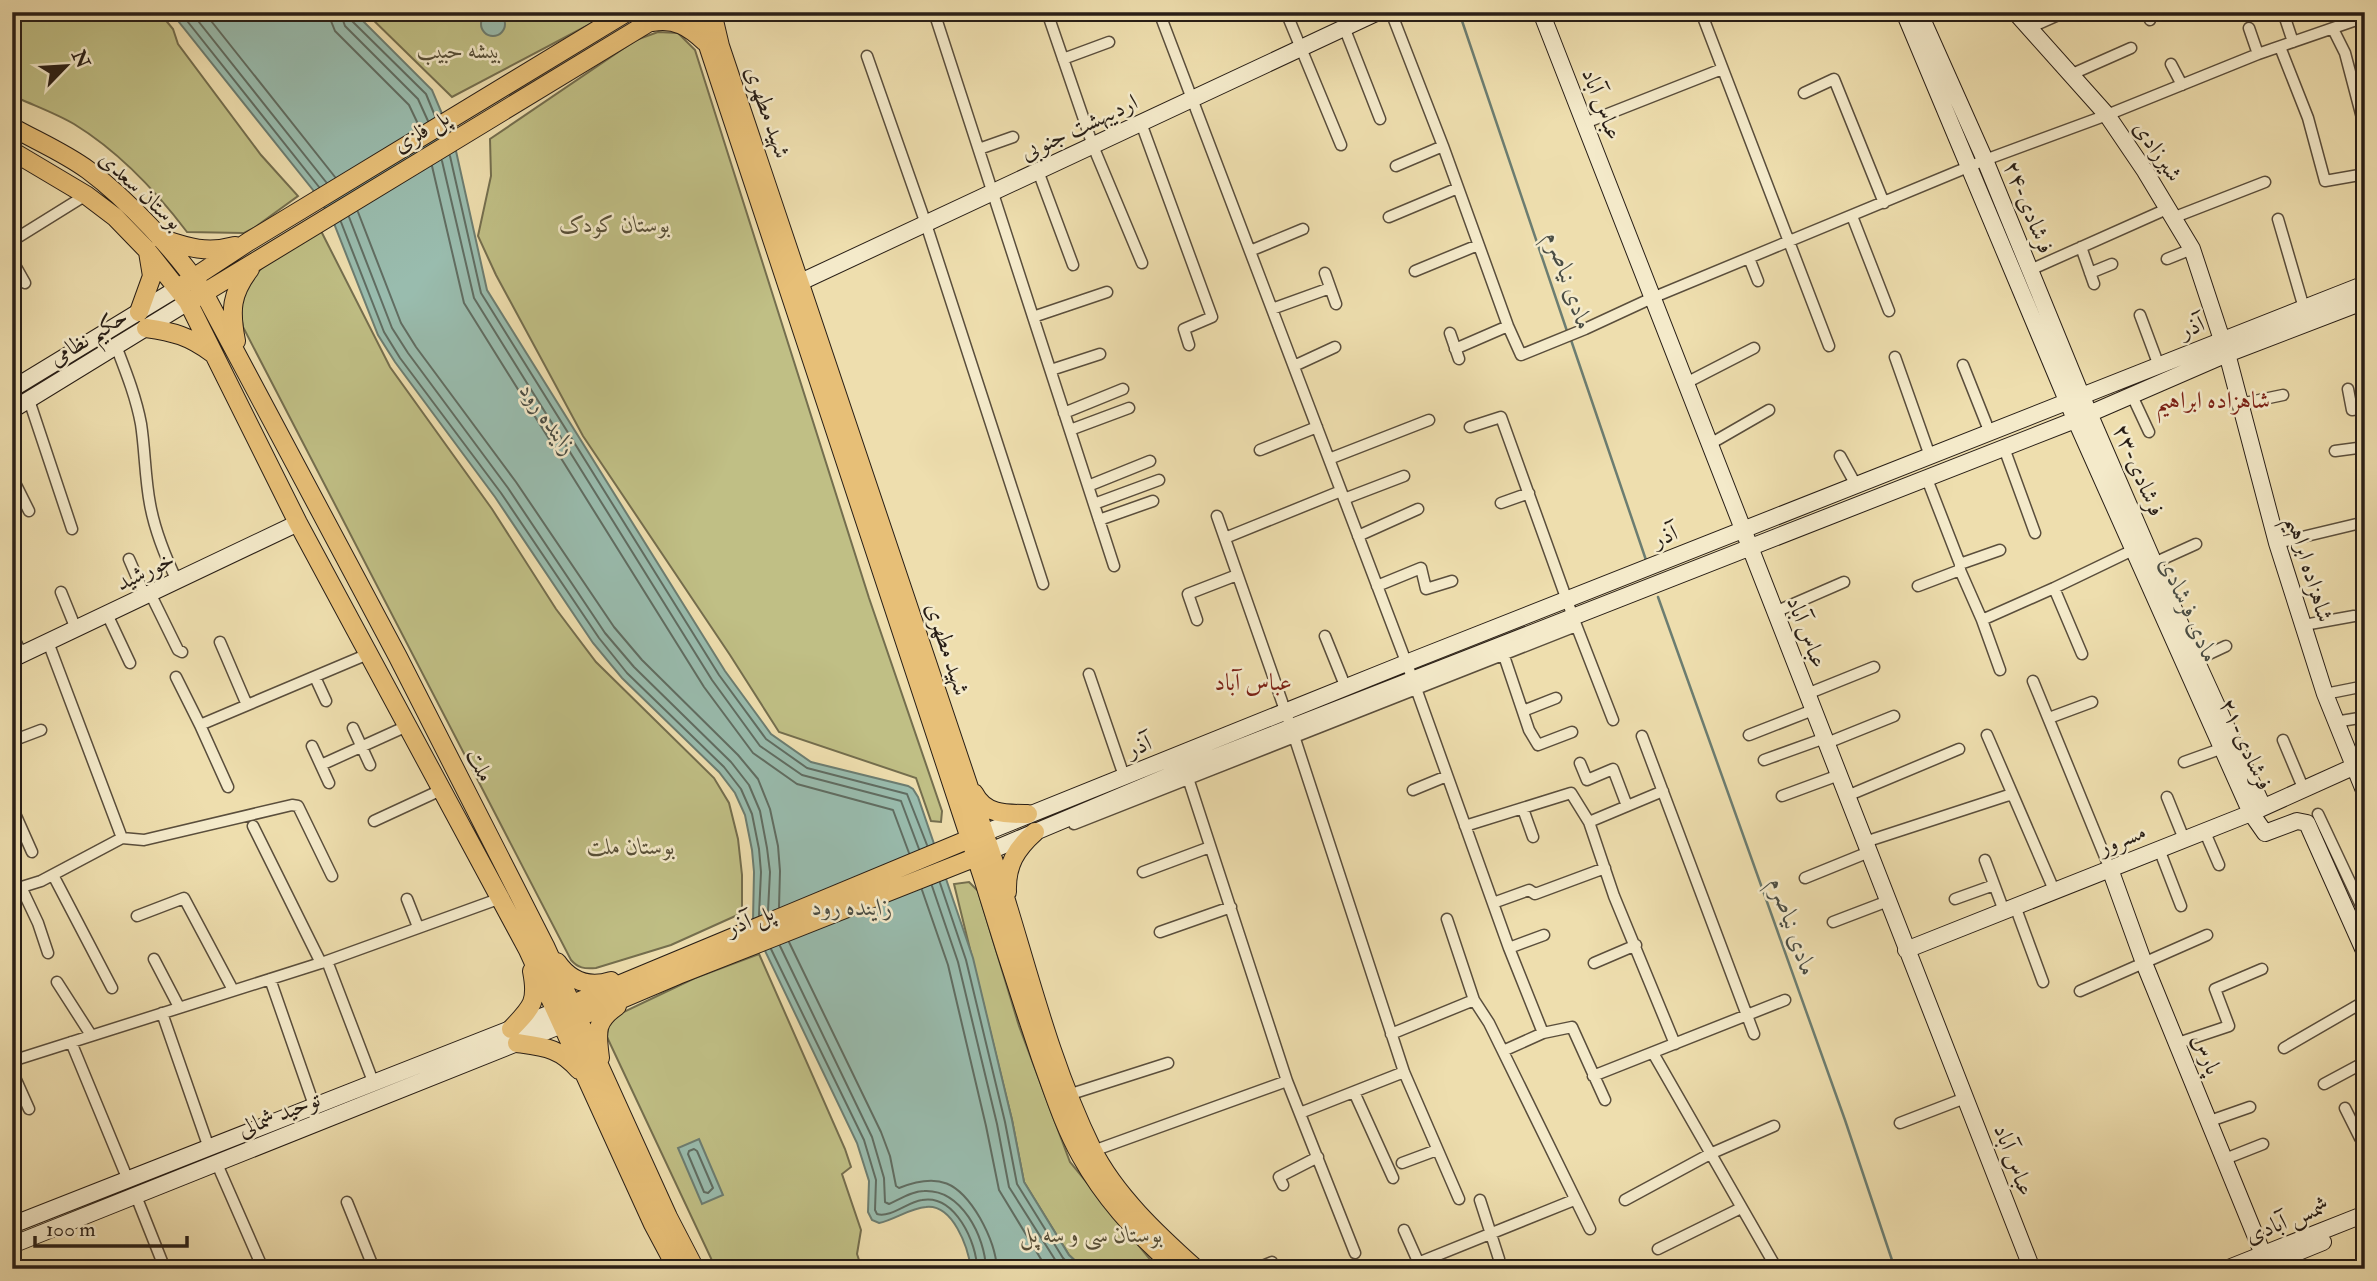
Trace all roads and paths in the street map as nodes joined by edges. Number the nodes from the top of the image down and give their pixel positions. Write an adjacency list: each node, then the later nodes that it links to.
1 (627, 12): 70 (main road, پل فلزی)
2 (697, 12): 26 (main road, شهید مطهری)
3 (712, 12): 26 (main road, شهید مطهری)
4 (717, 12): 26 (main road)
5 (934, 12): 51 (street)
6 (1046, 12): 32 (street)
7 (1159, 12): 40 (street)
8 (1286, 12): 28 (street)
9 (1378, 12): 20 (main road, اردیبهشت جنوبی)
10 (1391, 12): 50 (street)
11 (1701, 12): 34 (street)
12 (1904, 12): 55 (main road)
13 (1919, 12): 53 (main road, ۲۴-فرشادی)
14 (2015, 12): 21 (main road, شیرزادی)
15 (2065, 12): 21 (street)
16 (2283, 12): 25 (street)
17 (1544, 13): 43 (main road, عباس آباد)
18 (659, 17): 26 (main road); 80 (main road, پل فلزی)
19 (2365, 17): 23 (street)
20 (1344, 27): 28 (main road, اردیبهشت جنوبی); 42 (street)
21 (2029, 28): 35 (main road, شیرزادی)
22 (2249, 28): 30 (street)
23 (2333, 29): 25 (street); 37 (street)
24 (1109, 42): 32 (street)
25 (2293, 42): 27 (street)
26 (713, 44): 90 (main road, شهید مطهری)
27 (2280, 47): 30 (street); 57 (street)
28 (1300, 48): 40 (main road, اردیبهشت جنوبی); 48 (street)
29 (2131, 48): 35 (street)
30 (2258, 54): 38 (street)
31 (867, 56): 67 (street)
32 (1063, 59): 49 (street)
33 (2171, 64): 38 (street)
34 (1722, 69): 43 (street); 71 (street)
35 (2070, 75): 41 (main road, شیرزادی)
36 (2365, 79): 37 (street)
37 (2353, 83): 46 (street)
38 (2182, 85): 41 (street)
39 (1804, 93): 62 (street)
40 (1192, 99): 44 (main road, اردیبهشت جنوبی); 76 (street)
41 (2107, 115): 53 (street); 63 (main road, شیرزادی)
42 (1380, 119)
43 (1584, 122): 94 (main road, عباس آباد)
44 (1141, 123): 49 (main road, اردیبهشت جنوبی); 106 (street)
45 (12, 127): 72 (main road, بوستان سعدی)
46 (2365, 129)
47 (1013, 137): 51 (street)
48 (1341, 145)
49 (1093, 146): 56 (main road, اردیبهشت جنوبی); 81 (street)
50 (1443, 146): 54 (street); 59 (street)
51 (979, 149): 60 (street)
52 (12, 151): 61 (main road, بوستان سعدی)
53 (1985, 160): 55 (street); 84 (main road, ۲۴-فرشادی)
54 (1396, 166)
55 (1970, 167): 62 (street); 127 (main road)
56 (1038, 171): 60 (main road, اردیبهشت جنوبی); 83 (street)
57 (2365, 174)
58 (2265, 182): 63 (street)
59 (1458, 188): 65 (street); 73 (street)
60 (993, 192): 67 (main road, اردیبهشت جنوبی); 102 (street)
61 (86, 195): 69 (street); 72 (main road, بوستان سعدی)
62 (1884, 203): 64 (street)
63 (2172, 213): 74 (street); 75 (main road, شیرزادی)
64 (1852, 216): 71 (street); 100 (street)
65 (1388, 217)
66 (2278, 219): 97 (street)
67 (926, 224): 90 (main road, اردیبهشت جنوبی); 187 (street)
68 (1303, 229): 76 (street)
69 (12, 241)
70 (248, 242): 72 (main road); 92 (main road, پل فلزی)
71 (1789, 242): 77 (street); 108 (street)
72 (152, 243): 92 (main road, بوستان سعدی); 103 (main road)
73 (1478, 245): 85 (street); 104 (street)
74 (2081, 247): 82 (street); 84 (street)
75 (2192, 250): 78 (street); 111 (main road, شیرزادی)
76 (1250, 251): 98 (street)
77 (1749, 258): 87 (street); 94 (street)
78 (2167, 259)
79 (12, 260): 88 (street)
80 (257, 260): 92 (main road, پل فلزی); 114 (main road)
81 (1142, 263)
82 (2112, 264)
83 (1073, 265)
84 (2030, 270): 127 (main road, ۲۴-فرشادی)
85 (1415, 271)
86 (1325, 273): 91 (street)
87 (1758, 281)
88 (25, 283)
89 (2365, 284): 97 (main road, آذر)
90 (794, 286): 260 (main road, شهید مطهری); 280 (main road, شهید مطهری)
91 (1330, 288): 96 (street); 98 (street)
92 (191, 290): 103 (main road, حکیم نظامی); 113 (main road, ملت); 114 (main road, ملت)
93 (1107, 292): 102 (street)
94 (1652, 298): 104 (street); 121 (main road, عباس آباد)
95 (2365, 301): 111 (main road, آذر)
96 (1336, 304)
97 (2304, 308): 111 (main road, آذر)
98 (1272, 309): 117 (street)
99 (2365, 309): 111 (street, آذر)
100 (1889, 312)
101 (2140, 315): 118 (street)
102 (1033, 317): 119 (street)
103 (143, 320): 107 (main road, حکیم نظامی); 113 (main road); 122 (main road, حکیم نظامی)
104 (1508, 326): 105 (street)
105 (1450, 333)
106 (1189, 345)
107 (116, 346): 126 (main road, حکیم نظامی); 184 (street)
108 (1829, 346)
109 (1335, 347): 117 (street)
110 (1754, 348): 121 (street)
111 (2226, 352): 118 (main road, آذر); 120 (main road, آذر); 129 (main road, شاهزاده ابراهیم)
112 (1100, 354): 119 (street)
113 (215, 355): 167 (main road, ملت)
114 (239, 358): 331 (main road, ملت)
115 (1895, 358): 148 (street)
116 (1964, 365): 141 (street)
117 (1294, 366): 137 (street)
118 (2158, 366): 127 (main road, آذر)
119 (1051, 370): 134 (street)
120 (2171, 382): 128 (street, آذر); 136 (main road, آذر)
121 (1686, 383): 142 (main road, عباس آباد)
122 (12, 389)
123 (1124, 389): 134 (street)
124 (2348, 389): 131 (street)
125 (2283, 395): 129 (street)
126 (29, 400): 132 (main road, حکیم نظامی); 168 (street)
127 (2075, 400): 136 (main road, ۲۴-فرشادی); 141 (main road, آذر)
128 (2135, 402): 136 (street, آذر); 140 (street)
129 (2240, 404): 173 (main road, شاهزاده ابراهیم)
130 (1129, 408): 139 (street)
131 (2365, 408)
132 (12, 410)
133 (1769, 410): 142 (street)
134 (1064, 413): 139 (street)
135 (1429, 420): 149 (street)
136 (2084, 420): 145 (main road, آذر); 177 (main road, ۲۱-فرشادی); 179 (main road, ۲۳-فرشادی)
137 (1317, 427): 144 (street); 149 (street)
138 (1470, 427): 157 (street)
139 (1070, 430): 156 (street)
140 (2149, 432)
141 (1990, 433): 148 (main road, آذر)
142 (1710, 444): 169 (main road, عباس آباد)
143 (2365, 447): 146 (street)
144 (1260, 450)
145 (2005, 451): 154 (main road, آذر); 170 (street)
146 (2336, 451)
147 (1840, 456): 155 (street)
148 (1930, 456): 155 (main road, آذر)
149 (1329, 459): 158 (street)
150 (1150, 461): 156 (street)
151 (1404, 476): 158 (street)
152 (12, 477): 163 (street)
153 (1159, 480): 161 (street)
154 (1928, 482): 175 (main road, آذر); 181 (street)
155 (1856, 485): 169 (main road, آذر)
156 (1088, 486): 161 (street)
157 (1529, 493): 160 (street); 194 (street)
158 (1343, 495): 171 (street); 172 (street)
159 (1153, 501): 165 (street)
160 (1501, 503)
161 (1094, 504): 165 (street)
162 (1418, 509): 171 (street)
163 (29, 511)
164 (1217, 516): 172 (street)
165 (1099, 520): 180 (street)
166 (2365, 522): 173 (street)
167 (298, 523): 184 (main road, خورشید); 210 (main road, ملت)
168 (72, 529)
169 (1743, 530): 175 (main road, عباس آباد); 182 (main road, آذر)
170 (2035, 533)
171 (1358, 536): 188 (street)
172 (1225, 538): 183 (street)
173 (2277, 543): 201 (main road, شاهزاده ابراهیم)
174 (2196, 544): 179 (street)
175 (1750, 548): 192 (main road, آذر); 195 (main road, عباس آباد)
176 (2000, 550): 181 (street)
177 (2133, 550): 190 (street); 252 (main road, ۲۱-فرشادی)
178 (129, 559): 193 (street)
179 (2154, 563): 213 (main road, ۲۳-فرشادی)
180 (1114, 566)
181 (1960, 567): 189 (street); 199 (street)
182 (1635, 573): 192 (main road); 194 (main road, آذر)
183 (1237, 575): 198 (street); 239 (street)
184 (177, 581): 193 (main road, خورشید)
185 (1452, 581): 188 (street)
186 (1844, 582): 195 (street)
187 (1043, 584)
188 (1377, 586): 215 (street)
189 (1919, 586)
190 (2054, 588): 199 (street); 211 (street)
191 (61, 592): 202 (street)
192 (1642, 592): 200 (main road, آذر)
193 (148, 595): 196 (main road, خورشید); 209 (street)
194 (1567, 600): 200 (street); 215 (main road, آذر)
195 (1775, 612): 225 (main road, عباس آباد)
196 (107, 614): 202 (main road, خورشید); 214 (street)
197 (2354, 616): 201 (street)
198 (1197, 620)
199 (1982, 620): 217 (street)
200 (1575, 621): 208 (main road, آذر); 236 (street)
201 (2304, 625): 226 (main road, شاهزاده ابراهیم)
202 (76, 629): 205 (main road, خورشید)
203 (12, 634): 212 (street)
204 (1325, 636): 224 (street)
205 (48, 642): 212 (main road, خورشید); 290 (street)
206 (220, 642): 230 (street)
207 (2226, 646): 213 (street)
208 (1502, 650): 222 (main road, آذر); 232 (street)
209 (182, 652)
210 (368, 654): 220 (street); 240 (main road, ملت)
211 (2082, 654)
212 (17, 657)
213 (2196, 660): 279 (main road, ۲۳-فرشادی)
214 (130, 663)
215 (1406, 663): 222 (street); 224 (main road, آذر)
216 (1874, 667): 225 (street)
217 (2000, 670)
218 (1089, 674): 263 (street)
219 (176, 677): 238 (street)
220 (315, 677): 228 (street); 230 (street)
221 (2033, 681): 234 (street)
222 (1414, 684): 239 (main road, آذر); 264 (street)
223 (2365, 686): 226 (street)
224 (1346, 688): 239 (main road, آذر)
225 (1807, 694): 231 (main road, عباس آباد)
226 (2325, 694): 237 (main road, شاهزاده ابراهیم)
227 (1556, 698): 232 (street)
228 (326, 701)
229 (2092, 702): 234 (street)
230 (247, 705): 238 (street)
231 (1813, 710): 244 (street); 247 (main road, عباس آباد)
232 (1523, 711): 243 (street)
233 (1894, 716): 247 (street)
234 (2049, 718): 303 (street)
235 (2365, 718): 237 (street)
236 (1613, 720)
237 (2335, 722): 259 (main road, شاهزاده ابراهیم)
238 (200, 725): 267 (street)
239 (1290, 725): 261 (main road, آذر); 263 (main road, آذر); 356 (street)
240 (407, 726): 251 (street); 268 (main road, ملت)
241 (353, 728): 251 (street)
242 (41, 730): 249 (street)
243 (1572, 732)
244 (1749, 735)
245 (1642, 736): 271 (street)
246 (1987, 736): 272 (street)
247 (1826, 740): 254 (street); 262 (main road, عباس آباد)
248 (2283, 740): 270 (street)
249 (12, 741)
250 (312, 746): 257 (street)
251 (362, 747): 257 (street); 258 (street)
252 (2223, 748): 255 (street); 279 (main road, ۲۱-فرشادی)
253 (1959, 749): 274 (street)
254 (1764, 760)
255 (2184, 762)
256 (1580, 763): 276 (street)
257 (321, 765): 265 (street)
258 (370, 765)
259 (2353, 767): 266 (main road, شاهزاده ابراهیم); 270 (main road, مسرور)
260 (964, 773): 281 (main road); 289 (main road, شهید مطهری)
261 (1186, 774): 288 (main road, آذر); 294 (street)
262 (1839, 775): 273 (street); 274 (main road, عباس آباد)
263 (1124, 776): 281 (main road, آذر)
264 (1447, 776): 269 (street); 286 (street)
265 (329, 783)
266 (2363, 786)
267 (228, 787)
268 (441, 790): 283 (street); 312 (main road, ملت)
269 (1413, 790)
270 (2304, 790): 279 (main road, مسرور)
271 (1663, 791): 276 (street); 354 (street)
272 (2012, 794): 295 (street); 311 (street)
273 (1782, 796)
274 (1847, 796): 295 (main road, عباس آباد)
275 (2167, 797): 292 (street)
276 (1627, 806): 284 (street)
277 (12, 807): 297 (street)
278 (1523, 809): 284 (street); 286 (street); 291 (street)
279 (2257, 810): 287 (main road, مسرور); 329 (main road)
280 (960, 811): 289 (main road, شهید مطهری); 293 (main road)
281 (1028, 814): 289 (main road, آذر)
282 (2318, 814): 321 (street)
283 (374, 821)
284 (1589, 822): 302 (street)
285 (253, 826): 336 (street)
286 (1465, 826): 316 (street)
287 (2204, 831): 292 (main road, مسرور); 301 (street)
288 (1035, 832): 298 (main road, آذر); 317 (main road)
289 (976, 836): 293 (main road, پل آذر); 298 (main road, شهید مطهری)
290 (122, 838): 305 (street); 306 (street)
291 (1533, 838)
292 (2184, 839): 296 (main road, مسرور)
293 (951, 847): 340 (main road, پل آذر)
294 (1210, 847): 304 (street); 319 (street)
295 (1867, 847): 307 (street); 315 (main road, عباس آباد)
296 (2158, 849): 303 (main road, مسرور); 318 (street)
297 (32, 852)
298 (983, 854): 300 (main road, پل آذر); 308 (main road, شهید مطهری); 317 (main road, شهید مطهری)
299 (1985, 860): 309 (street)
300 (957, 865): 308 (main road); 340 (main road, پل آذر)
301 (2219, 865)
302 (1605, 868): 316 (street); 330 (street)
303 (2110, 869): 311 (main road, مسرور); 338 (main road, پارس)
304 (1143, 872)
305 (53, 875): 310 (street); 344 (street)
306 (332, 876)
307 (1805, 878)
308 (984, 881): 428 (main road, شهید مطهری)
309 (1994, 885): 314 (street); 320 (street)
310 (17, 888): 334 (street)
311 (2054, 890): 320 (main road, مسرور)
312 (501, 898): 325 (street); 331 (main road, ملت)
313 (407, 899): 325 (street)
314 (1955, 899)
315 (1888, 901): 324 (street); 333 (main road, عباس آباد)
316 (1493, 903): 332 (street)
317 (1007, 906): 377 (main road, شهید مطهری)
318 (2181, 906)
319 (1231, 907): 326 (street); 373 (street)
320 (2010, 909): 333 (main road, مسرور); 343 (street)
321 (2365, 914)
322 (137, 916): 345 (street)
323 (1447, 919): 348 (street)
324 (1833, 922)
325 (418, 927): 336 (street)
326 (1160, 932)
327 (1544, 935): 332 (street)
328 (2207, 935): 338 (street)
329 (2363, 944)
330 (1636, 945): 337 (street); 361 (street)
331 (536, 948): 340 (main road); 353 (main road, ملت); 359 (main road)
332 (1509, 948): 355 (street)
333 (1906, 950): 378 (main road, عباس آباد)
334 (48, 953)
335 (154, 959): 351 (street)
336 (324, 962): 341 (street); 374 (street)
337 (1594, 963)
338 (2144, 963): 346 (street); 362 (main road, پارس)
339 (2262, 969): 362 (street)
340 (675, 970): 347 (main road, پل آذر); 353 (main road, پل آذر)
341 (270, 979): 345 (street); 381 (street)
342 (57, 982): 358 (street)
343 (2043, 982)
344 (112, 988)
345 (233, 990): 351 (street)
346 (2080, 991)
347 (634, 994): 353 (main road, پل آذر); 371 (main road)
348 (1474, 1000): 356 (street); 364 (street)
349 (1785, 1000): 354 (street)
350 (2365, 1000): 363 (street)
351 (179, 1007): 352 (street)
352 (162, 1013): 358 (street); 390 (street)
353 (566, 1015): 359 (main road, توحید شمالی); 371 (main road, ملت)
354 (1746, 1016): 357 (street); 361 (street)
355 (1543, 1033): 364 (street); 372 (street)
356 (1391, 1034): 370 (street)
357 (1754, 1034)
358 (91, 1035): 360 (street)
359 (514, 1036): 371 (main road); 374 (main road, توحید شمالی); 398 (main road, توحید شمالی)
360 (71, 1042): 366 (street); 401 (street)
361 (1675, 1044): 365 (street)
362 (2178, 1044): 385 (main road, پارس)
363 (2284, 1048)
364 (1503, 1051): 406 (street)
365 (1653, 1053): 372 (street); 393 (street)
366 (14, 1057)
367 (2365, 1062): 375 (street)
368 (1168, 1063): 377 (street)
369 (12, 1071): 383 (street)
370 (1404, 1072): 376 (street); 391 (street)
371 (595, 1076): 426 (main road, ملت); 427 (main road, ملت)
372 (1593, 1076): 379 (street)
373 (1287, 1081): 384 (street); 392 (street)
374 (374, 1084): 381 (main road, توحید شمالی)
375 (2324, 1084)
376 (1354, 1092): 384 (street); 400 (street)
377 (1068, 1095): 392 (main road, شهید مطهری)
378 (1965, 1098): 386 (street); 433 (main road, عباس آباد)
379 (1605, 1100)
380 (2250, 1107): 385 (street)
381 (315, 1108): 390 (main road, توحید شمالی)
382 (2345, 1108): 388 (street)
383 (29, 1109)
384 (1300, 1112): 394 (street)
385 (2210, 1121): 396 (main road, پارس)
386 (1900, 1123)
387 (1774, 1126): 393 (street)
388 (2365, 1138)
389 (2263, 1144): 396 (street)
390 (209, 1148): 395 (main road, توحید شمالی)
391 (1437, 1150): 397 (street); 404 (street)
392 (1093, 1151): 429 (main road, شهید مطهری)
393 (1710, 1154): 407 (street); 409 (street)
394 (1318, 1157): 402 (street); 418 (street)
395 (181, 1159): 399 (main road); 401 (main road, توحید شمالی)
396 (2225, 1159): 421 (main road, پارس)
397 (1402, 1163)
398 (217, 1164): 399 (main road, توحید شمالی); 424 (street)
399 (187, 1176): 403 (main road, توحید شمالی)
400 (1393, 1178)
401 (128, 1180): 411 (main road, توحید شمالی)
402 (1283, 1185)
403 (136, 1196): 416 (main road, توحید شمالی); 423 (street)
404 (1459, 1199)
405 (1480, 1200): 415 (street)
406 (1574, 1200): 413 (street); 415 (street)
407 (1625, 1200)
408 (347, 1202): 425 (street)
409 (1741, 1208): 417 (street); 432 (street)
410 (2365, 1214): 421 (main road, شمس آبادی)
411 (12, 1225)
412 (2365, 1225): 421 (main road, شمس آبادی)
413 (1590, 1229)
414 (1404, 1230): 422 (street)
415 (1491, 1234): 419 (street); 422 (street)
416 (12, 1245)
417 (1658, 1249)
418 (1355, 1253)
419 (1499, 1259)
420 (1272, 1262): 430 (street)
421 (2264, 1264): 434 (main road, شمس آبادی)
422 (1420, 1266): 431 (street)
423 (165, 1269)
424 (263, 1269)
425 (374, 1269)
426 (677, 1269)
427 (695, 1269)
428 (1178, 1269)
429 (1196, 1269)
430 (1255, 1269)
431 (1403, 1269)
432 (1777, 1269)
433 (2032, 1269)
434 (2225, 1269)

